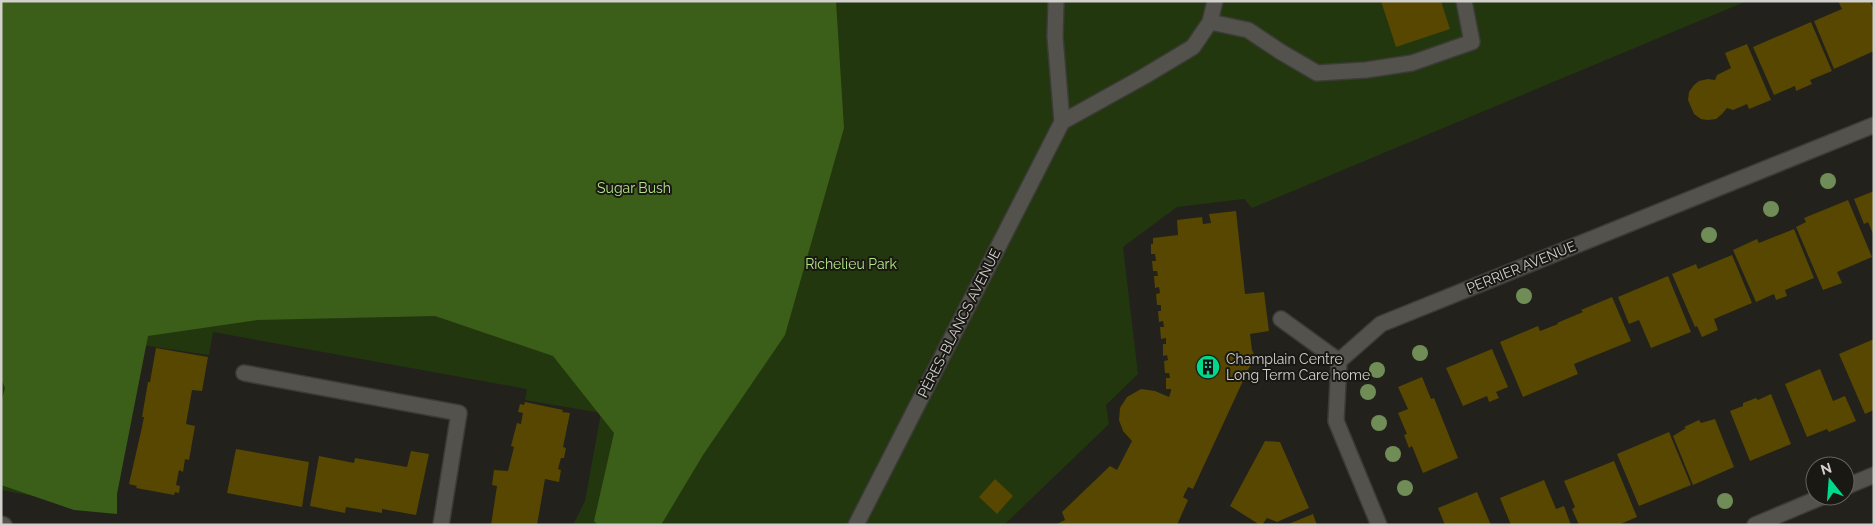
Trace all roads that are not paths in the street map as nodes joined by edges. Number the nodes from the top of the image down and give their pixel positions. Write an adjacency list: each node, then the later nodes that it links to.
1 (1056, 1): 5 (street)
2 (1214, 1): 4 (street)
3 (1464, 1): 4 (street)
4 (1210, 22): 5 (street)
5 (1062, 122): 14 (street, PÈRES-BLANCS AVENUE)
6 (1874, 125): 8 (street, PERRIER AVENUE)
7 (1281, 319): 8 (street)
8 (1339, 361): 15 (street)
9 (244, 373): 13 (street)
10 (1874, 475): 11 (street)
11 (1855, 483)
12 (1805, 504): 16 (street)
13 (441, 525)
14 (856, 525)
15 (1379, 525)
16 (1756, 525)

